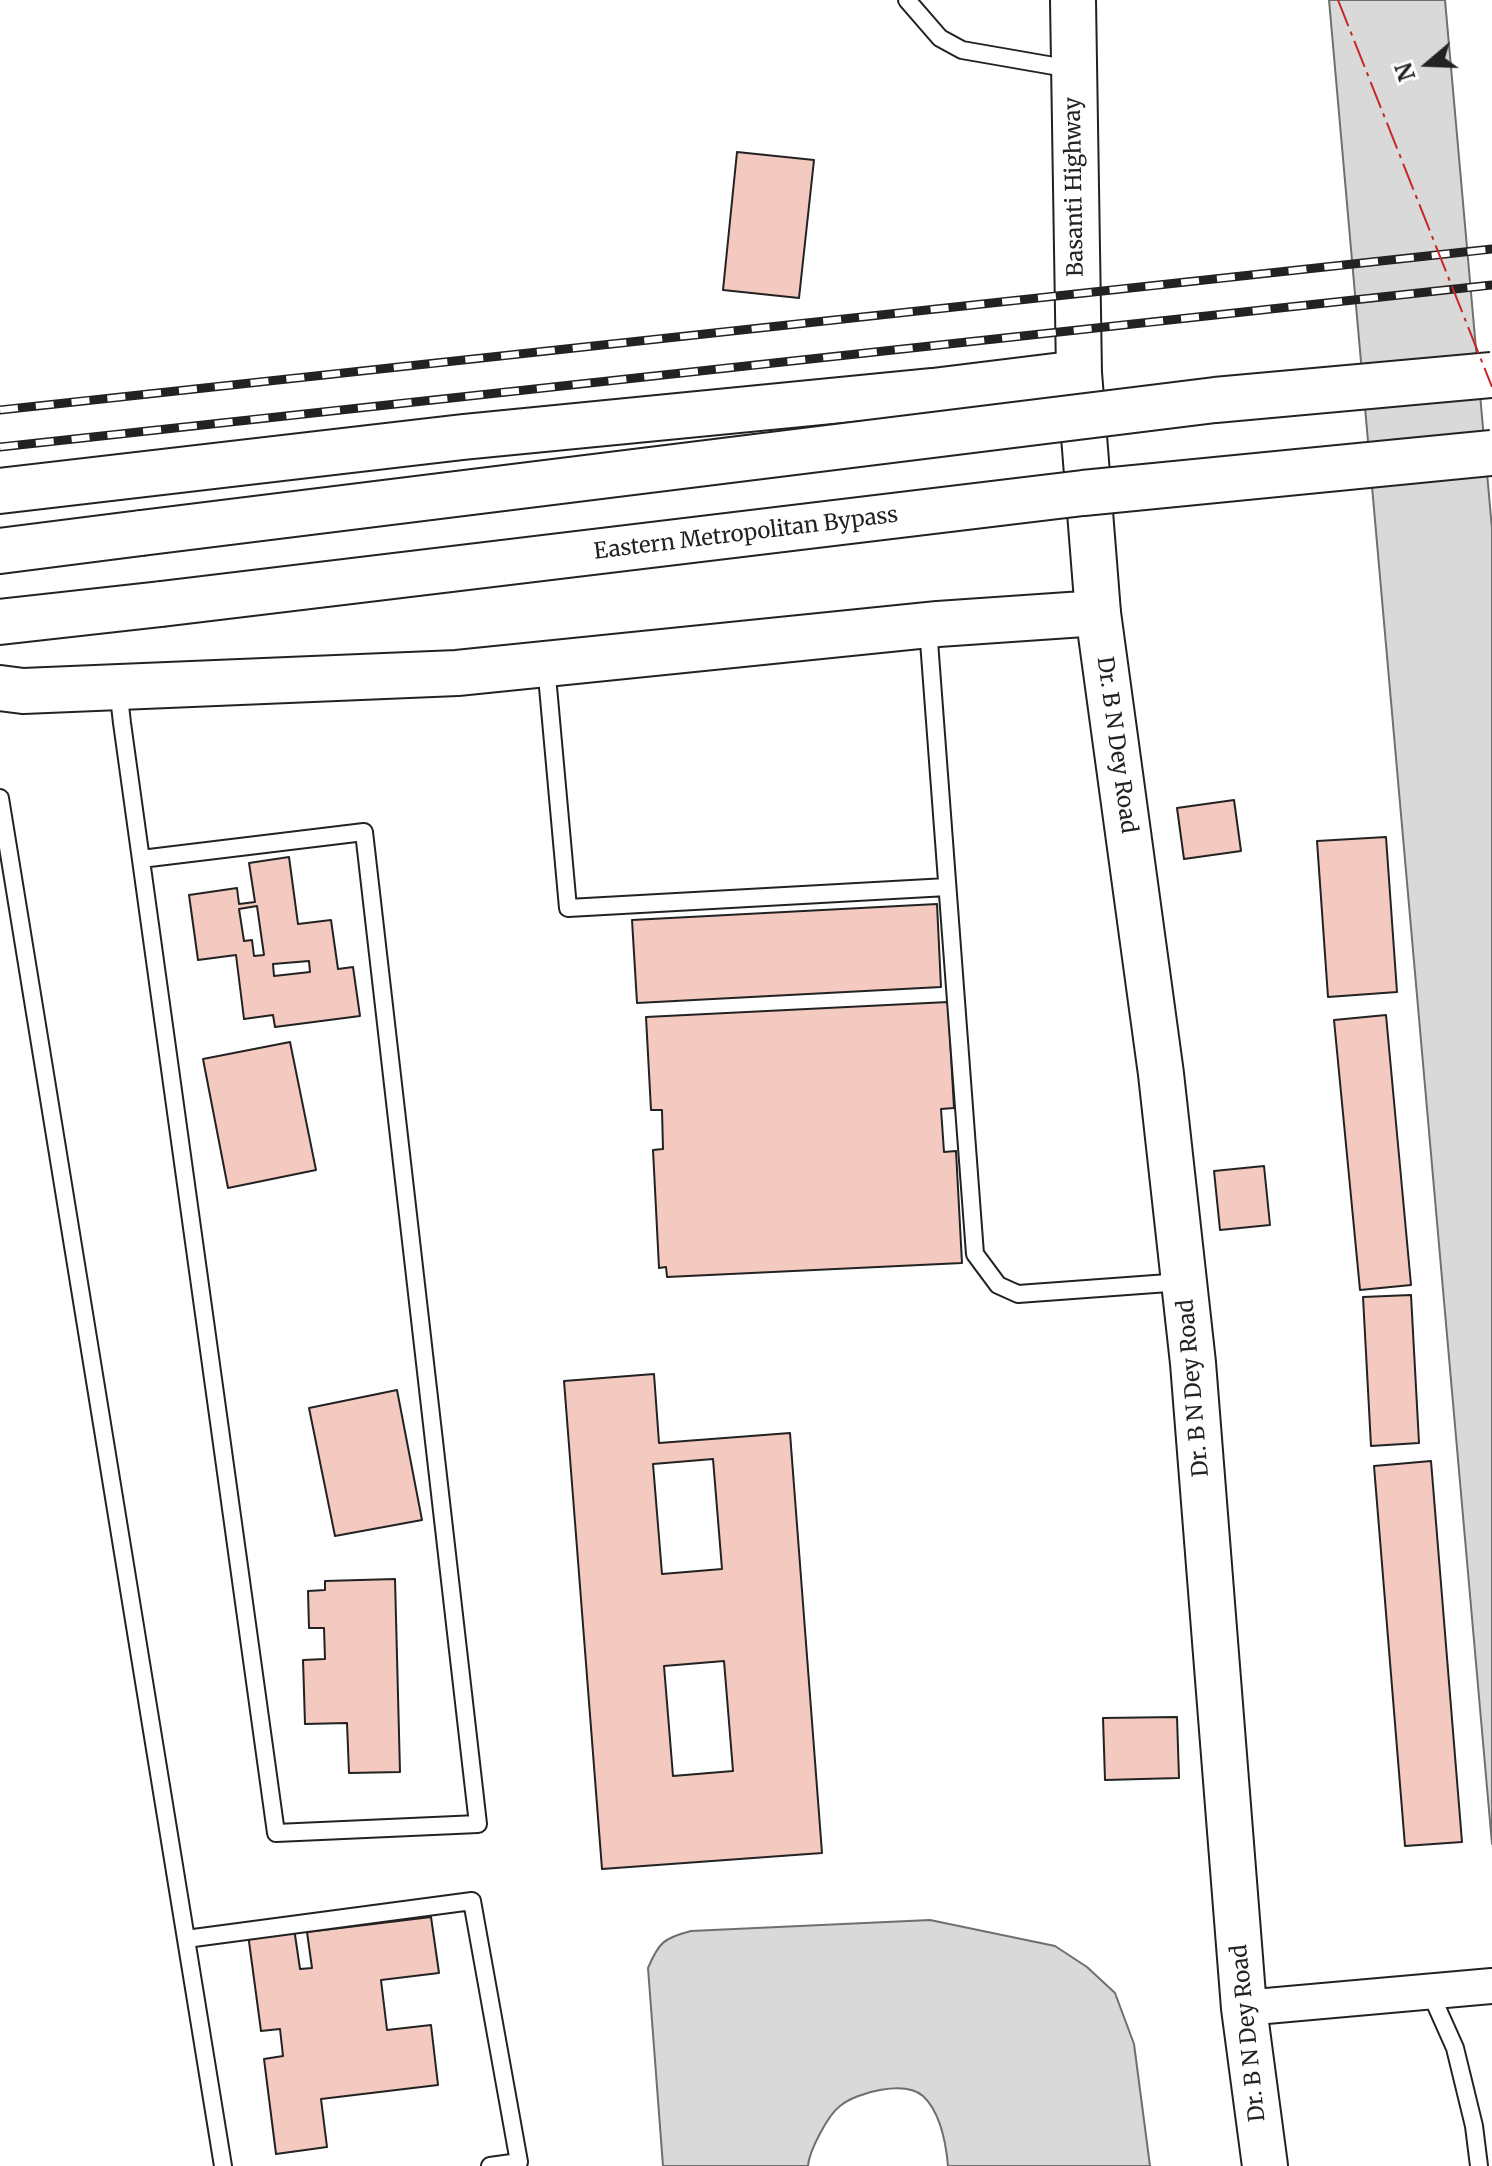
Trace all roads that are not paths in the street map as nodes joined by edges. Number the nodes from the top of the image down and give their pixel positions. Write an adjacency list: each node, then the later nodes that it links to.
1 (907, 0): 3 (lane)
2 (1073, 0): 3 (main road, Basanti Highway)
3 (1073, 69): 4 (main road, Basanti Highway)
4 (1079, 373): 7 (main road); 9 (main road, Basanti Highway)
5 (1492, 375): 8 (main road, bridge)
6 (1492, 453): 10 (main road, Eastern Metropolitan Bypass, bridge)
7 (0, 491)
8 (0, 551)
9 (1098, 613): 11 (main road); 18 (main road, Dr. B N Dey Road)
10 (0, 622)
11 (928, 625): 12 (main road); 17 (lane)
12 (546, 664): 13 (main road); 17 (lane)
13 (118, 687): 14 (main road); 16 (lane)
14 (0, 688)
15 (0, 798): 19 (lane)
16 (141, 859): 16 (lane)
17 (947, 887): 18 (lane)
18 (1184, 1282): 21 (main road, Dr. B N Dey Road)
19 (186, 1939): 22 (lane); 23 (lane)
20 (1461, 1989): 21 (street); 25 (lane)
21 (1244, 2008): 24 (main road, Dr. B N Dey Road)
22 (223, 2166)
23 (490, 2166)
24 (1265, 2166)
25 (1479, 2166)

